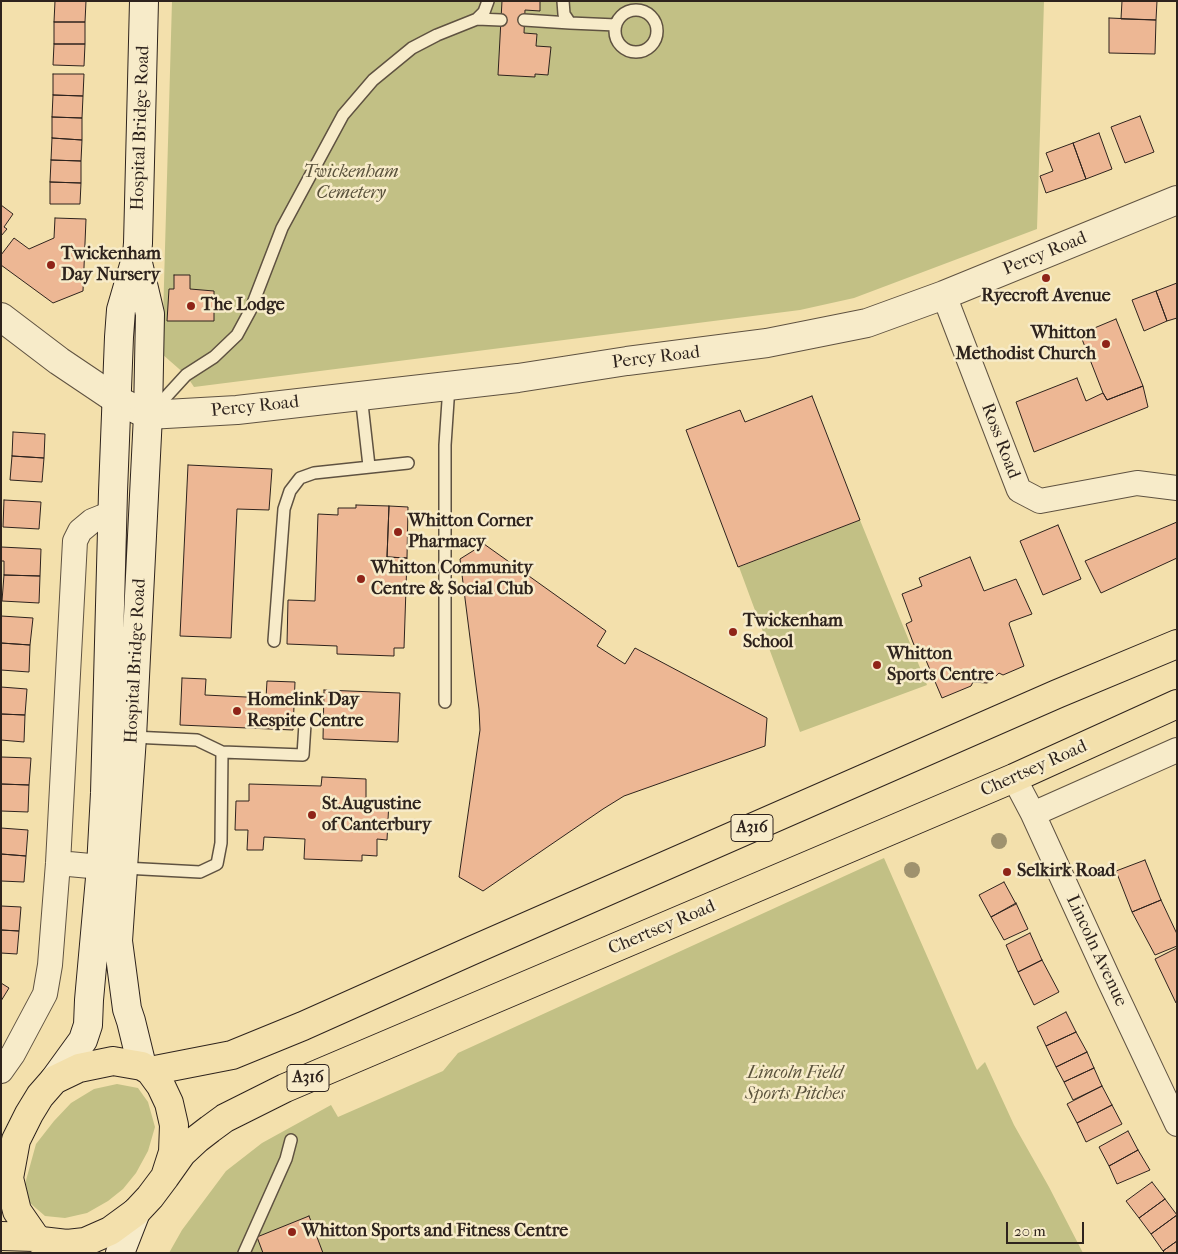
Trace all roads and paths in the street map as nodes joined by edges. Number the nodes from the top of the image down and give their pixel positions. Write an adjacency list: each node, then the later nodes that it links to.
1 (144, 1): 10 (main road, Hospital Bridge Road)
2 (488, 1): 4 (lane)
3 (563, 1): 7 (lane)
4 (477, 20): 5 (lane); 16 (lane)
5 (501, 20)
6 (524, 20): 7 (lane)
7 (570, 22): 8 (lane)
8 (616, 24)
9 (1177, 200): 11 (main road, Percy Road)
10 (136, 255): 15 (main road, Hospital Bridge Road); 16 (main road, Hospital Bridge Road)
11 (944, 295): 13 (main road, Percy Road); 19 (street, Ross Road)
12 (1, 316): 15 (main road)
13 (449, 386): 14 (main road, Percy Road); 23 (lane)
14 (361, 395): 16 (main road, Percy Road); 18 (lane)
15 (117, 400): 16 (main road); 20 (main road, Hospital Bridge Road)
16 (148, 416): 26 (main road, Hospital Bridge Road)
17 (408, 463): 18 (lane)
18 (369, 466): 21 (lane)
19 (1177, 488)
20 (112, 513): 31 (street); 32 (main road, Hospital Bridge Road)
21 (274, 641)
22 (1177, 644): 33 (highway, A316)
23 (445, 702)
24 (1177, 704): 29 (highway, Chertsey Road / A316)
25 (306, 724): 28 (lane)
26 (132, 737): 28 (lane); 32 (main road, Hospital Bridge Road)
27 (1177, 750): 30 (street)
28 (222, 752): 32 (lane)
29 (1014, 778): 30 (street, Lincoln Avenue); 39 (highway, Chertsey Road / A316)
30 (1034, 814): 36 (street, Lincoln Avenue)
31 (58, 864): 32 (street); 34 (street)
32 (123, 868): 33 (main road, Hospital Bridge Road); 35 (main road, Hospital Bridge Road)
33 (146, 1069): 35 (highway, A316); 39 (highway, A316)
34 (1, 1071)
35 (54, 1080): 38 (highway, A316)
36 (1176, 1122)
37 (291, 1140): 44 (lane)
38 (9, 1144): 42 (highway, A316)
39 (165, 1177): 40 (highway, A316)
40 (136, 1212): 42 (highway, A316); 43 (main road)
41 (1, 1236): 42 (highway, A316)
42 (40, 1244)
43 (120, 1253)
44 (244, 1253)

